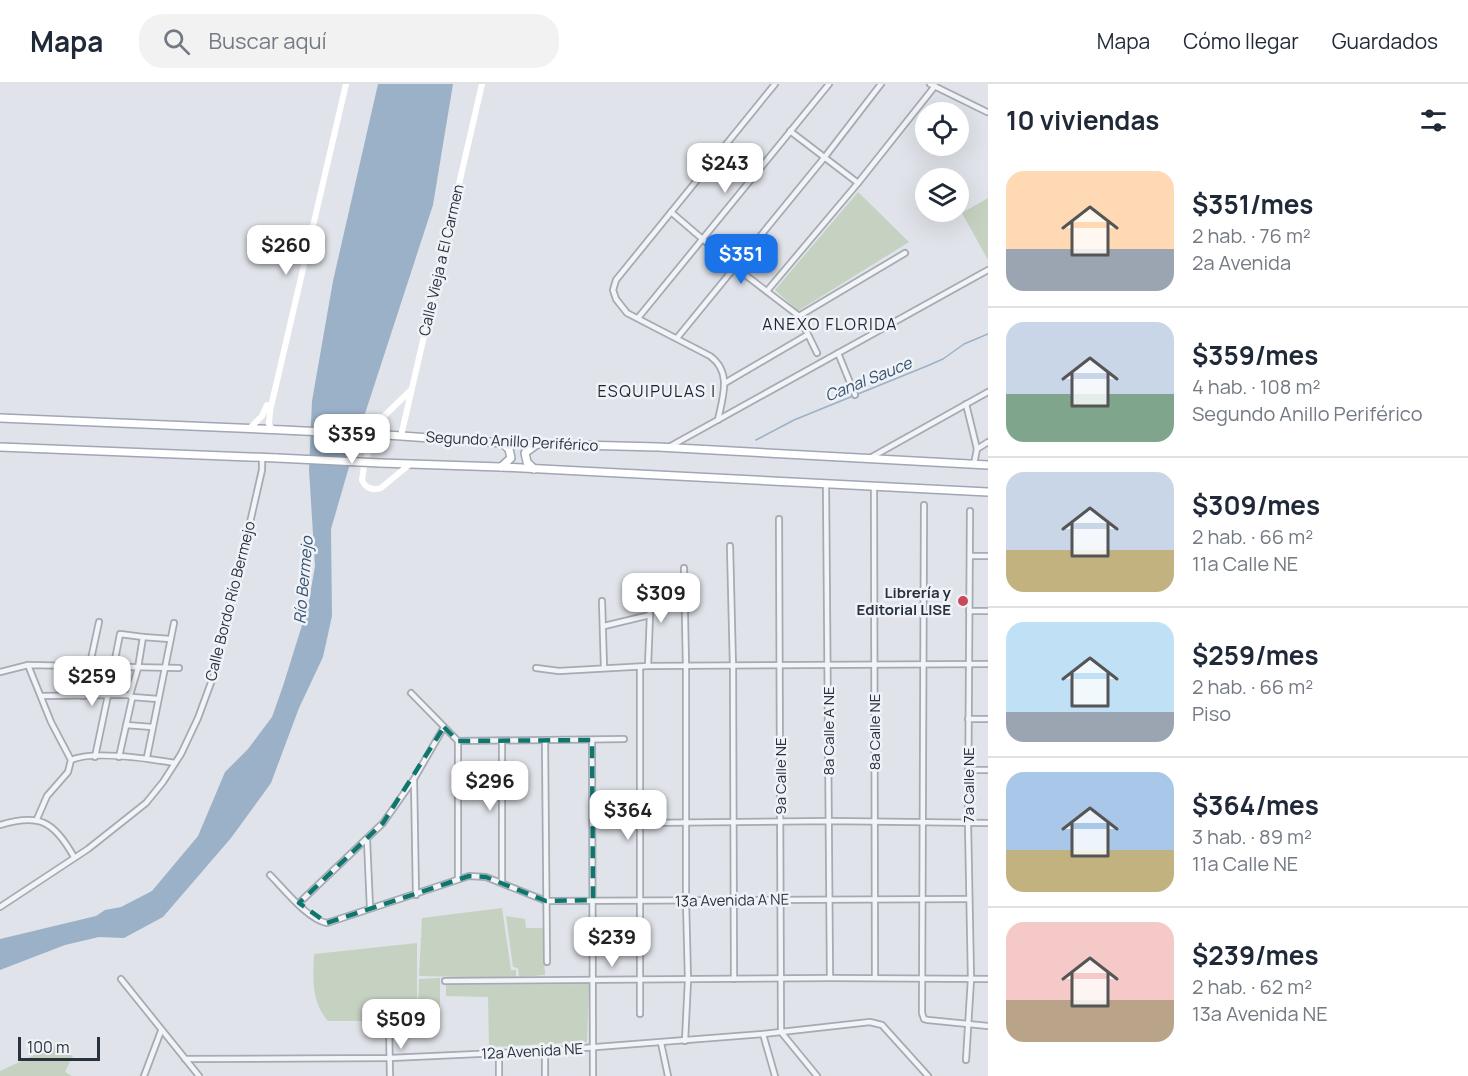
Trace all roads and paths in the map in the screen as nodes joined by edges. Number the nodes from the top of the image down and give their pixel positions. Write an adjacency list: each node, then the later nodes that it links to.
1 (346, 84): 9 (main road)
2 (482, 84): 25 (main road, Calle Vieja a El Carmen)
3 (775, 84): 12 (street)
4 (829, 84): 8 (street)
5 (881, 84): 10 (street)
6 (932, 85): 7 (street); 11 (street)
7 (987, 112)
8 (790, 131): 10 (street); 13 (street)
9 (331, 151): 31 (main road); 32 (main road)
10 (824, 158): 11 (street); 15 (street)
11 (858, 183): 17 (street)
12 (671, 212): 13 (street); 19 (street)
13 (702, 239): 15 (street); 19 (street)
14 (905, 253): 18 (street)
15 (735, 267): 17 (street); 21 (street)
16 (988, 270): 23 (street)
17 (767, 291): 18 (street)
18 (799, 316): 20 (street)
19 (638, 318): 21 (street)
20 (807, 335): 22 (street); 24 (street)
21 (677, 338): 24 (street)
22 (817, 353)
23 (838, 353): 27 (street); 30 (street)
24 (725, 383): 30 (street)
25 (412, 390): 33 (main road, Calle Vieja a El Carmen); 42 (main road)
26 (988, 392): 28 (street)
27 (855, 394)
28 (966, 404): 39 (street); 41 (street)
29 (0, 418): 31 (main road, Segundo Anillo Periférico)
30 (718, 420): 38 (street)
31 (250, 428): 32 (main road, Segundo Anillo Periférico)
32 (272, 429): 33 (main road, Segundo Anillo Periférico, bridge)
33 (401, 436): 35 (main road, Segundo Anillo Periférico)
34 (988, 442): 39 (street)
35 (502, 443): 36 (main road, Segundo Anillo Periférico); 45 (main road)
36 (537, 444): 38 (main road, Segundo Anillo Periférico); 46 (main road)
37 (0, 447): 40 (main road, Segundo Anillo Periférico)
38 (667, 448): 41 (main road, Segundo Anillo Periférico)
39 (977, 448): 43 (street)
40 (262, 457): 42 (main road, Segundo Anillo Periférico, bridge); 106 (street, Calle Bordo Río Bermejo)
41 (868, 459): 43 (main road, Segundo Anillo Periférico)
42 (410, 464): 45 (main road, Segundo Anillo Periférico)
43 (974, 464): 44 (main road, Segundo Anillo Periférico)
44 (988, 465)
45 (501, 467): 46 (main road, Segundo Anillo Periférico)
46 (534, 469): 47 (main road, Segundo Anillo Periférico)
47 (826, 484): 48 (main road, Segundo Anillo Periférico); 71 (street, 8a Calle A NE)
48 (874, 487): 49 (main road, Segundo Anillo Periférico); 72 (street, 8a Calle NE)
49 (988, 492)
50 (924, 505): 67 (street)
51 (970, 511): 54 (street, 7a Calle NE)
52 (779, 519): 75 (street, 9a Calle NE)
53 (730, 546): 78 (street)
54 (970, 556): 55 (street); 59 (street, 7a Calle NE)
55 (988, 556)
56 (684, 568): 74 (street)
57 (646, 582): 61 (street)
58 (602, 601): 64 (street)
59 (969, 611): 60 (street); 68 (street, 7a Calle NE)
60 (988, 611)
61 (650, 615): 64 (street); 73 (street)
62 (99, 622): 76 (street)
63 (174, 623): 66 (street)
64 (604, 626): 84 (street)
65 (143, 637): 66 (street); 79 (street); 80 (street)
66 (170, 639): 81 (street)
67 (924, 664): 68 (street); 72 (street); 115 (street)
68 (969, 664): 69 (street); 92 (street, 7a Calle NE)
69 (988, 664)
70 (28, 665): 76 (street); 85 (street); 88 (street)
71 (828, 665): 72 (street); 75 (street); 111 (street, 8a Calle A NE)
72 (874, 665): 114 (street, 8a Calle NE)
73 (648, 666): 74 (street); 77 (street)
74 (686, 666): 78 (street); 117 (street)
75 (779, 666): 78 (street); 113 (street, 9a Calle NE)
76 (90, 667): 79 (street); 89 (street)
77 (639, 667): 84 (street); 116 (street)
78 (734, 667): 112 (street)
79 (113, 668): 80 (street); 87 (street)
80 (138, 668): 81 (street); 90 (street)
81 (165, 668): 82 (street); 91 (street)
82 (179, 668)
83 (536, 668): 84 (street)
84 (604, 668)
85 (0, 672)
86 (411, 693): 96 (street)
87 (108, 695): 89 (street); 90 (street); 102 (street)
88 (41, 696): 89 (street); 105 (street)
89 (82, 696)
90 (131, 696): 91 (street); 94 (street)
91 (158, 699): 95 (street)
92 (969, 719): 93 (street); 107 (street, 7a Calle NE)
93 (988, 719)
94 (126, 725): 95 (street); 103 (street)
95 (152, 727): 104 (street)
96 (444, 727): 99 (street); 109 (street)
97 (624, 739): 98 (street)
98 (592, 740): 101 (street); 129 (street)
99 (458, 741): 100 (street); 124 (street)
100 (502, 741): 101 (street); 125 (street)
101 (546, 741): 134 (street)
102 (95, 757): 103 (street); 105 (street)
103 (119, 757): 104 (street)
104 (147, 757): 106 (street)
105 (71, 760): 110 (street)
106 (175, 763): 122 (street, Calle Bordo Río Bermejo)
107 (968, 770): 108 (street); 118 (street, 7a Calle NE)
108 (988, 770)
109 (414, 779): 121 (street); 126 (street)
110 (37, 819): 120 (street); 122 (street)
111 (829, 821): 113 (street); 114 (street); 132 (street, 8a Calle A NE)
112 (732, 822): 113 (street); 117 (street); 130 (street)
113 (780, 822): 131 (street, 9a Calle NE)
114 (874, 822): 115 (street); 133 (street, 8a Calle NE)
115 (923, 822): 118 (street); 127 (street)
116 (639, 823): 117 (street); 135 (street)
117 (686, 823): 136 (street)
118 (968, 823): 119 (street); 128 (street, 7a Calle NE)
119 (988, 823)
120 (0, 825)
121 (367, 840): 137 (street); 139 (street)
122 (74, 857): 138 (street, Calle Bordo Río Bermejo)
123 (270, 875): 137 (street)
124 (458, 879): 125 (street, 13a Avenida A NE); 126 (street, 13a Avenida A NE)
125 (502, 882): 134 (street, 13a Avenida A NE)
126 (416, 895): 139 (street, 13a Avenida A NE)
127 (922, 899): 128 (street, 13a Avenida A NE); 133 (street, 13a Avenida A NE); 144 (street)
128 (969, 899): 148 (street, 7a Calle NE)
129 (593, 900): 134 (street, 13a Avenida A NE); 135 (street, 13a Avenida A NE); 146 (street)
130 (733, 900): 131 (street, 13a Avenida A NE); 136 (street, 13a Avenida A NE); 147 (street)
131 (780, 900): 132 (street, 13a Avenida A NE); 141 (street, 9a Calle NE)
132 (829, 900): 133 (street, 13a Avenida A NE); 142 (street, 8a Calle A NE)
133 (875, 900): 143 (street, 8a Calle NE)
134 (546, 901): 140 (street)
135 (640, 901): 136 (street, 13a Avenida A NE); 149 (street)
136 (686, 901): 150 (street)
137 (299, 903): 139 (street, 13a Avenida A NE)
138 (0, 906)
139 (370, 908)
140 (547, 962)
141 (780, 978): 142 (street); 147 (street); 158 (street, 9a Calle NE)
142 (830, 978): 143 (street)
143 (875, 978): 144 (street)
144 (922, 978): 148 (street); 155 (street)
145 (121, 979): 157 (street)
146 (592, 979): 149 (street); 152 (street); 162 (street)
147 (734, 979): 150 (street)
148 (971, 979): 151 (street); 155 (street, 7a Calle NE)
149 (640, 980): 150 (street); 153 (street)
150 (688, 980): 160 (street)
151 (988, 980)
152 (445, 981)
153 (640, 1014)
154 (390, 1024): 165 (street)
155 (969, 1024): 156 (street); 167 (street, 7a Calle NE)
156 (988, 1026)
157 (161, 1031): 166 (street); 168 (street)
158 (781, 1032): 159 (street, 12a Avenida NE); 176 (street); 177 (street, 12a Avenida NE)
159 (763, 1034): 160 (street, 12a Avenida NE); 175 (street)
160 (685, 1041): 161 (street, 12a Avenida NE)
161 (661, 1043): 162 (street, 12a Avenida NE); 174 (street)
162 (592, 1048): 163 (street, 12a Avenida NE); 173 (street)
163 (545, 1051): 164 (street, 12a Avenida NE); 172 (street)
164 (499, 1053): 165 (street, 12a Avenida NE); 171 (street)
165 (390, 1058): 166 (street, 12a Avenida NE); 170 (street)
166 (184, 1059): 169 (street)
167 (966, 1060)
168 (144, 1076)
169 (199, 1076)
170 (390, 1076)
171 (499, 1076)
172 (545, 1076)
173 (593, 1076)
174 (668, 1076)
175 (775, 1076)
176 (817, 1076)
177 (928, 1076)

